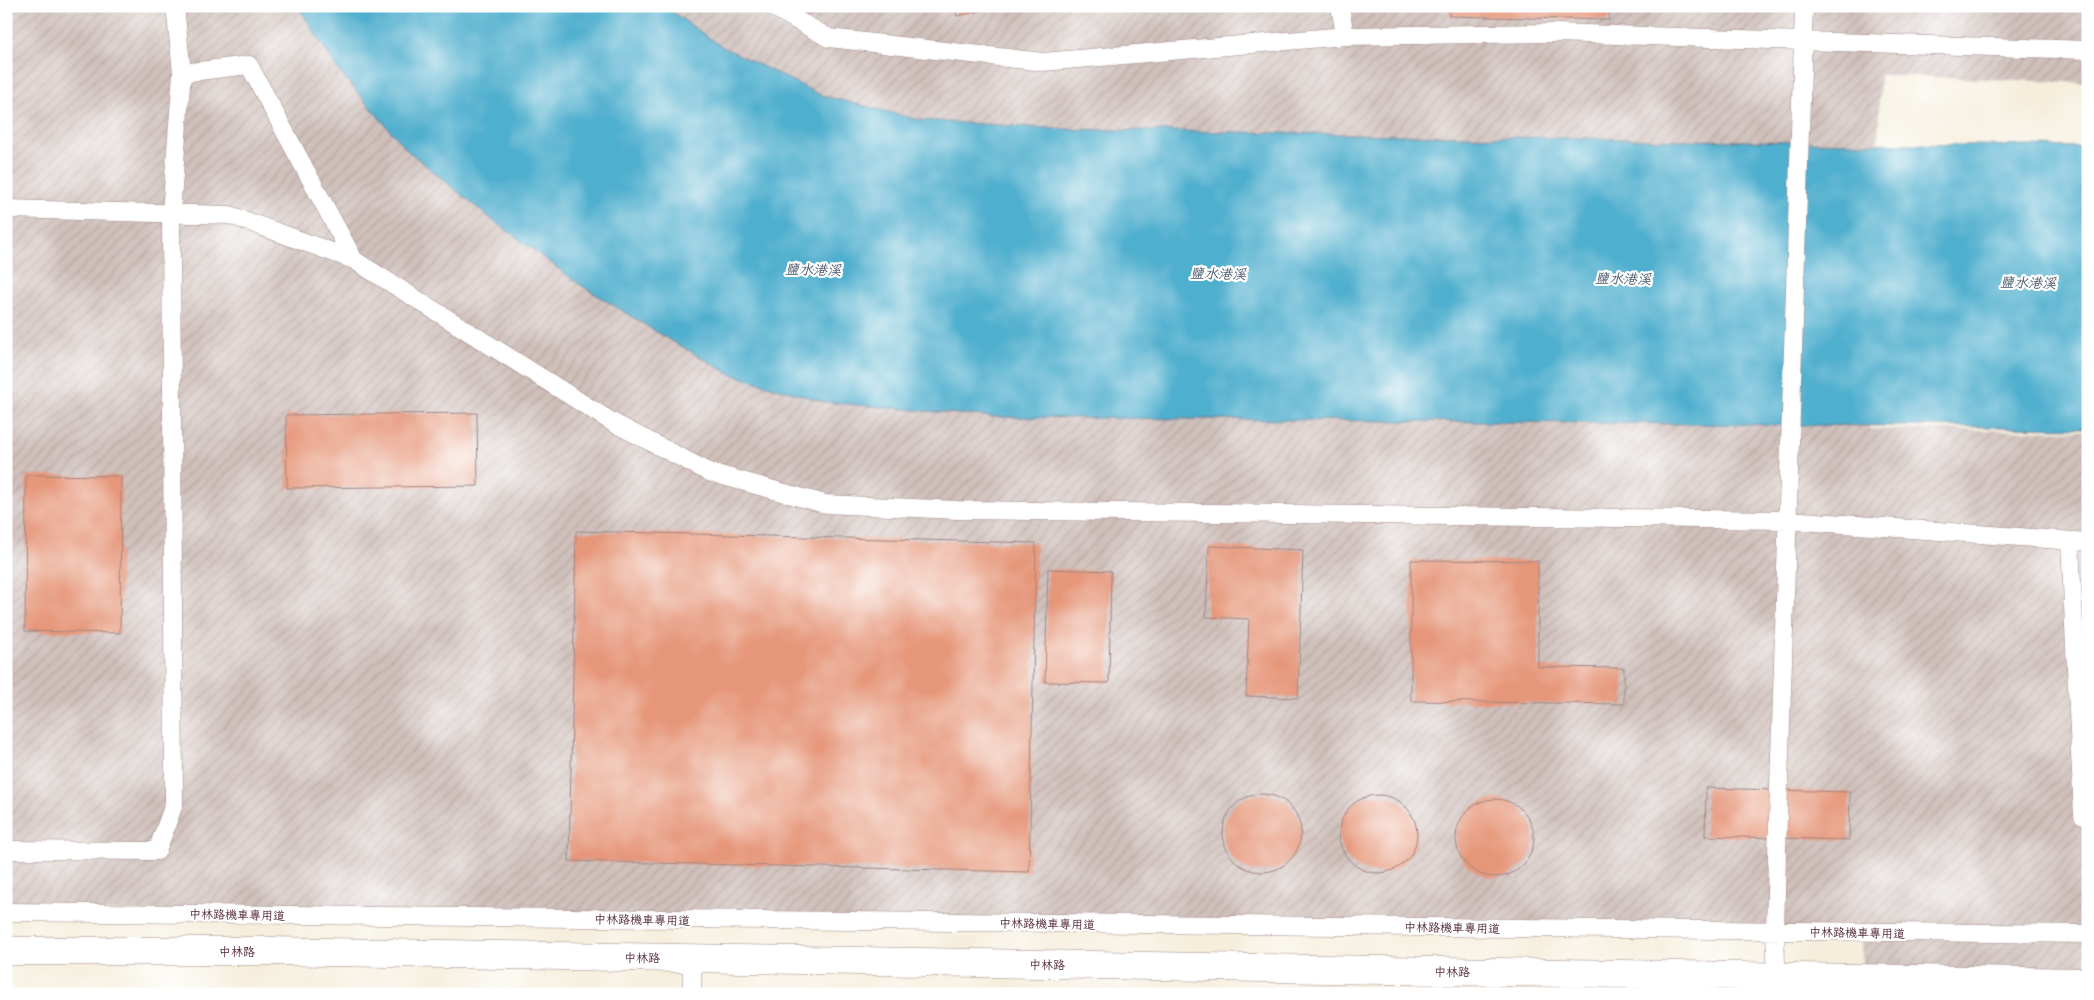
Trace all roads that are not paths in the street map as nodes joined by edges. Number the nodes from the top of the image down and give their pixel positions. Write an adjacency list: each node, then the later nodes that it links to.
1 (175, 6): 8 (lane)
2 (771, 6): 5 (lane)
3 (1340, 6): 5 (lane)
4 (1804, 6): 6 (lane)
5 (1345, 36): 6 (lane)
6 (1802, 39): 7 (lane); 12 (lane)
7 (2088, 50)
8 (182, 73): 10 (lane); 11 (lane)
9 (6, 209): 10 (lane)
10 (171, 214): 11 (lane); 15 (lane)
11 (354, 260): 12 (lane)
12 (1789, 520): 13 (lane); 17 (lane)
13 (2079, 542): 14 (lane)
14 (2088, 816)
15 (6, 850)
16 (6, 912): 17 (lane, 中林路機車專用道)
17 (1775, 931): 18 (lane, 中林路機車專用道); 22 (lane)
18 (2088, 934)
19 (6, 950): 20 (street, 中林路)
20 (692, 958): 22 (street, 中林路); 23 (lane)
21 (2088, 982): 22 (street, 中林路)
22 (1777, 985)
23 (692, 994)

